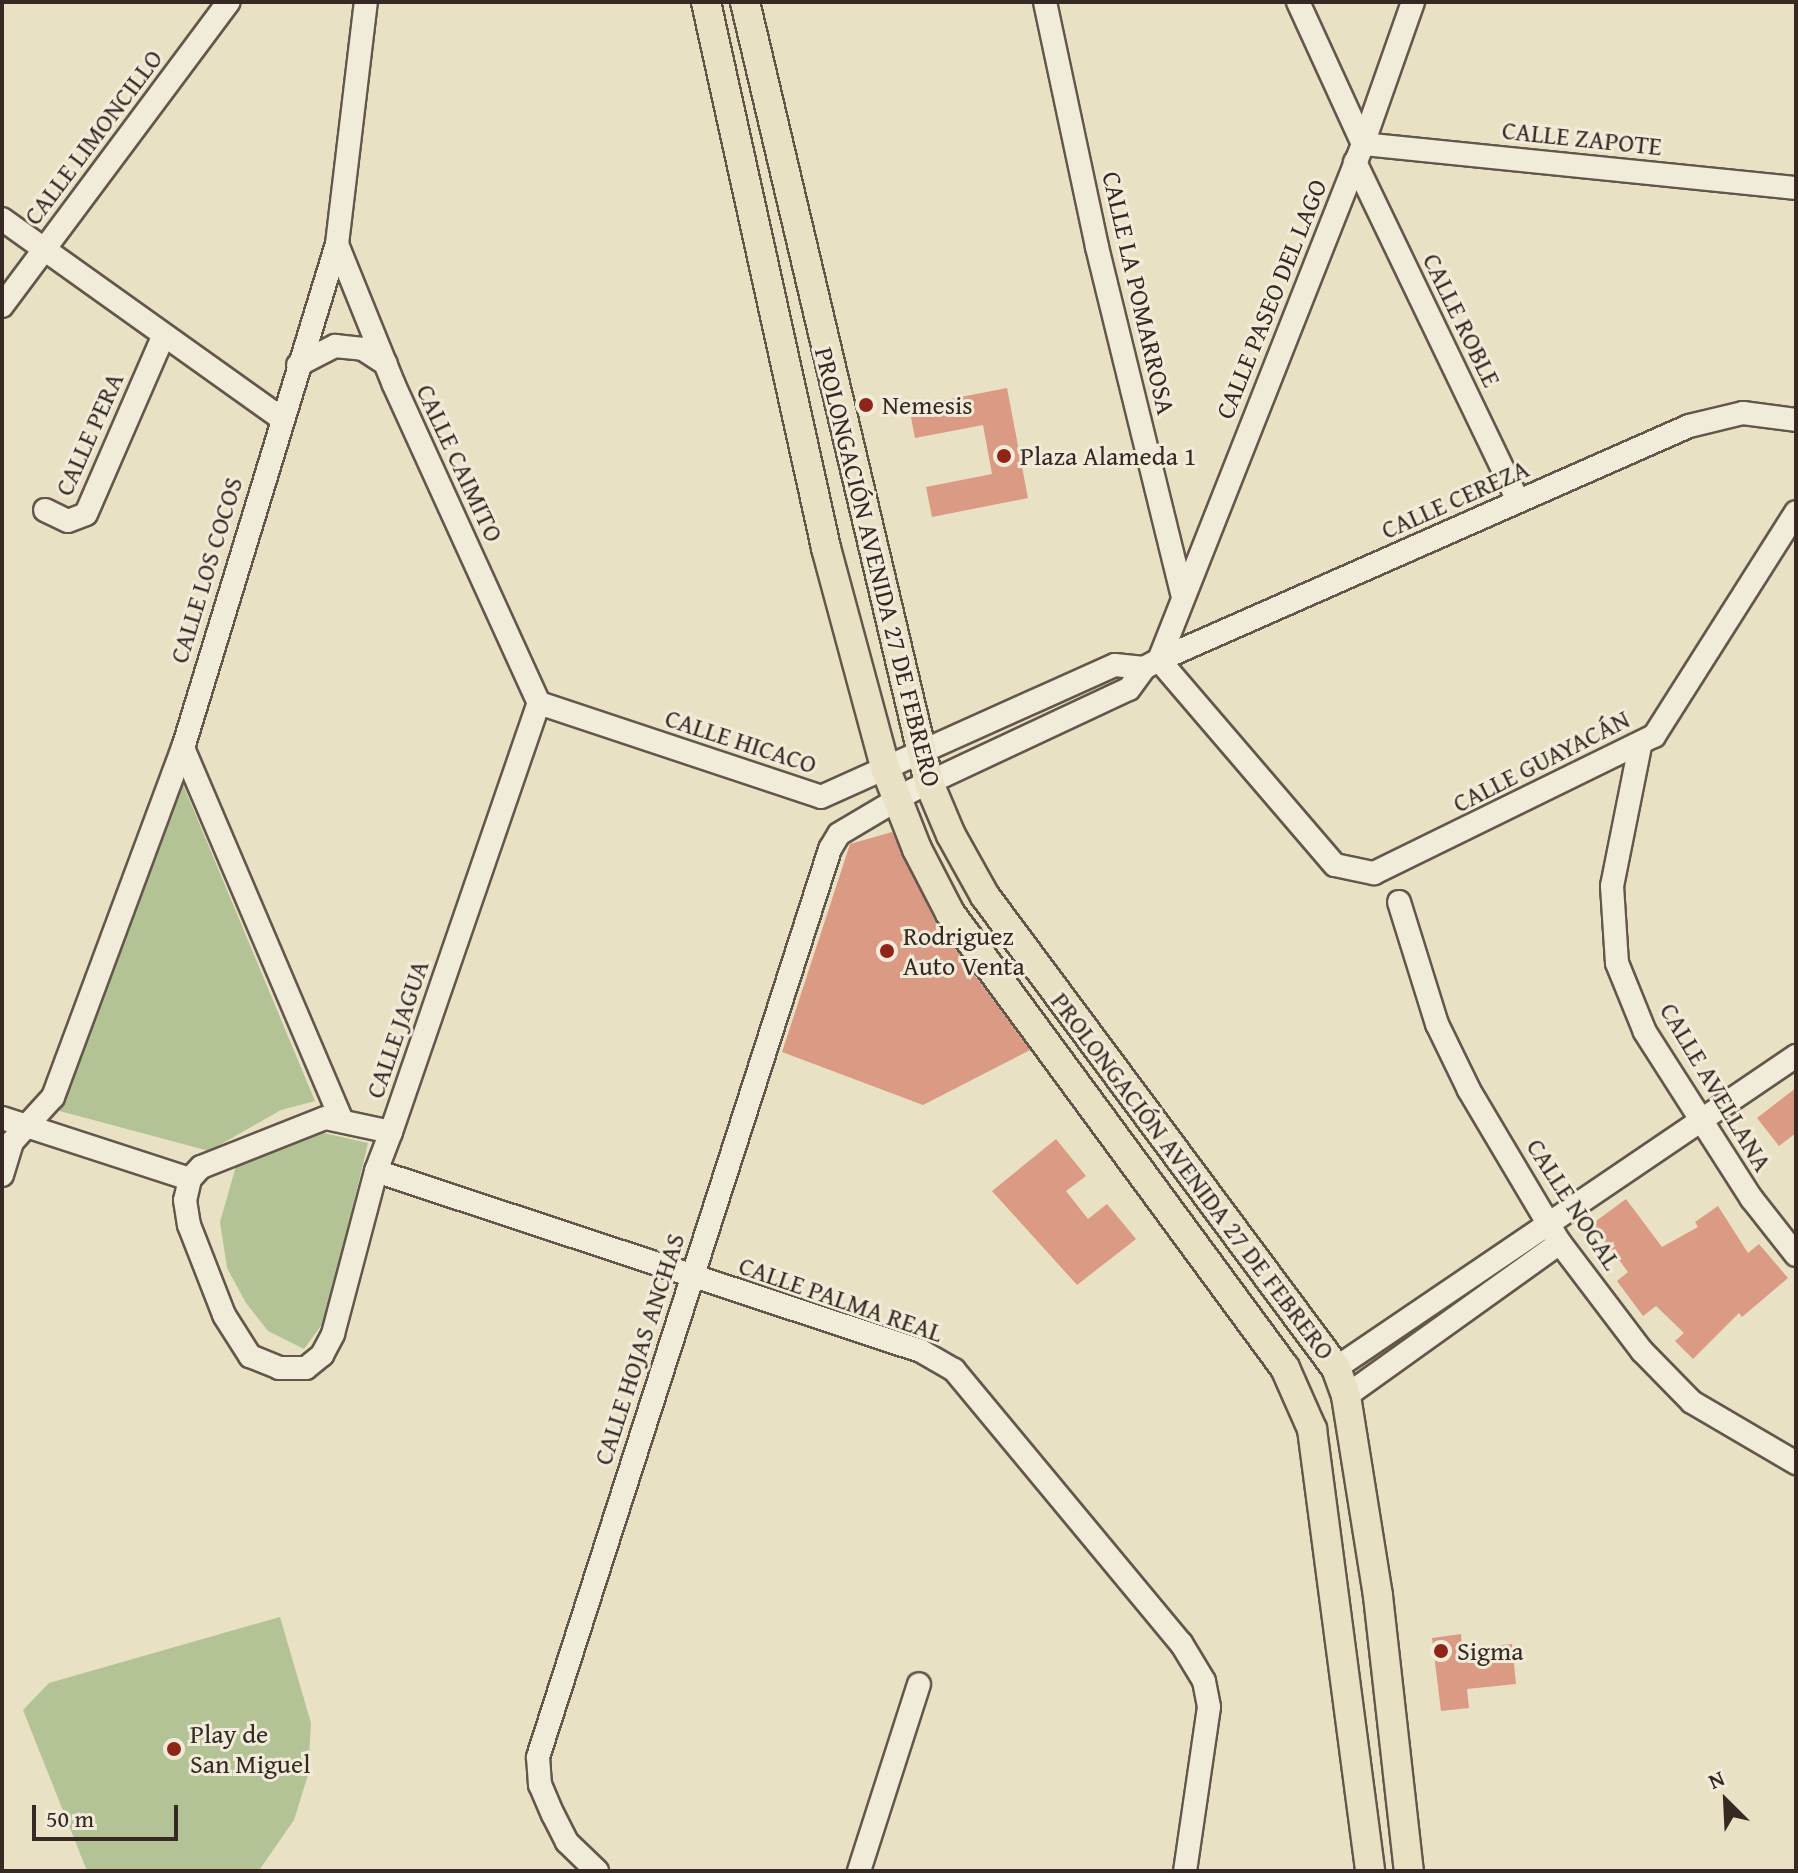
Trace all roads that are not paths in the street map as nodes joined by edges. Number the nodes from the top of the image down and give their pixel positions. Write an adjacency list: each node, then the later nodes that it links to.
1 (229, 2): 12 (street, CALLE LIMONCILLO)
2 (366, 2): 11 (street, CALLE LOS COCOS)
3 (706, 2): 28 (main road, PROLONGACIÓN AVENIDA 27 DE FEBRERO)
4 (745, 2): 27 (main road, PROLONGACIÓN AVENIDA 27 DE FEBRERO)
5 (1045, 2): 22 (street, CALLE LA POMARROSA)
6 (1298, 2): 8 (street, CALLE ROBLE)
7 (1413, 2): 8 (street, CALLE PASEO DEL LAGO)
8 (1359, 153): 9 (street, CALLE ZAPOTE); 19 (street, CALLE ROBLE); 22 (street, CALLE PASEO DEL LAGO)
9 (1796, 188)
10 (2, 219): 12 (street)
11 (337, 244): 15 (street, CALLE CAIMITO); 16 (street, CALLE LOS COCOS)
12 (43, 250): 13 (street, CALLE LIMONCILLO); 14 (street)
13 (2, 306)
14 (164, 335): 17 (street); 20 (street, CALLE PERA)
15 (386, 364): 16 (street); 24 (street, CALLE CAIMITO)
16 (298, 365): 17 (street, CALLE LOS COCOS)
17 (281, 418): 26 (street, CALLE LOS COCOS)
18 (1796, 420): 19 (street, CALLE CEREZA)
19 (1518, 501): 23 (street, CALLE CEREZA)
20 (45, 510)
21 (1796, 512): 25 (street, CALLE GUAYACÁN)
22 (1183, 596): 23 (street, CALLE PASEO DEL LAGO)
23 (1151, 664): 25 (street, CALLE GUAYACÁN); 27 (street, CALLE CEREZA); 29 (street, CALLE CEREZA)
24 (539, 703): 30 (street, CALLE HICACO); 38 (street, CALLE JAGUA)
25 (1640, 746): 36 (street, CALLE AVELLANA)
26 (183, 748): 35 (street); 37 (street, CALLE LOS COCOS)
27 (923, 753): 28 (street, CALLE HICACO); 29 (main road, PROLONGACIÓN AVENIDA 27 DE FEBRERO)
28 (886, 770): 30 (street, CALLE HICACO); 31 (main road, PROLONGACIÓN AVENIDA 27 DE FEBRERO)
29 (929, 783): 31 (street, CALLE CEREZA); 45 (main road, PROLONGACIÓN AVENIDA 27 DE FEBRERO)
30 (843, 791): 32 (street)
31 (897, 798): 32 (street, CALLE CEREZA); 52 (main road, PROLONGACIÓN AVENIDA 27 DE FEBRERO)
32 (855, 820): 44 (street, CALLE HOJAS ANCHAS)
33 (1399, 902): 42 (street, CALLE NOGAL)
34 (1796, 1056): 36 (street)
35 (341, 1118): 38 (street); 41 (street)
36 (1703, 1121): 42 (street); 43 (street, CALLE AVELLANA)
37 (12, 1124): 40 (street); 41 (street)
38 (391, 1132): 39 (street, CALLE JAGUA)
39 (376, 1171): 41 (street, CALLE JAGUA); 44 (street, CALLE PALMA REAL)
40 (2, 1175)
41 (190, 1179)
42 (1554, 1233): 45 (street); 46 (street); 47 (street, CALLE NOGAL)
43 (1796, 1255)
44 (691, 1278): 49 (street, CALLE HOJAS ANCHAS); 51 (street, CALLE PALMA REAL)
45 (1336, 1368): 46 (main road, PROLONGACIÓN AVENIDA 27 DE FEBRERO)
46 (1346, 1396): 53 (main road, PROLONGACIÓN AVENIDA 27 DE FEBRERO)
47 (1796, 1463)
48 (919, 1684): 50 (street)
49 (590, 1865)
50 (859, 1871)
51 (1185, 1871)
52 (1370, 1871)
53 (1409, 1871)

